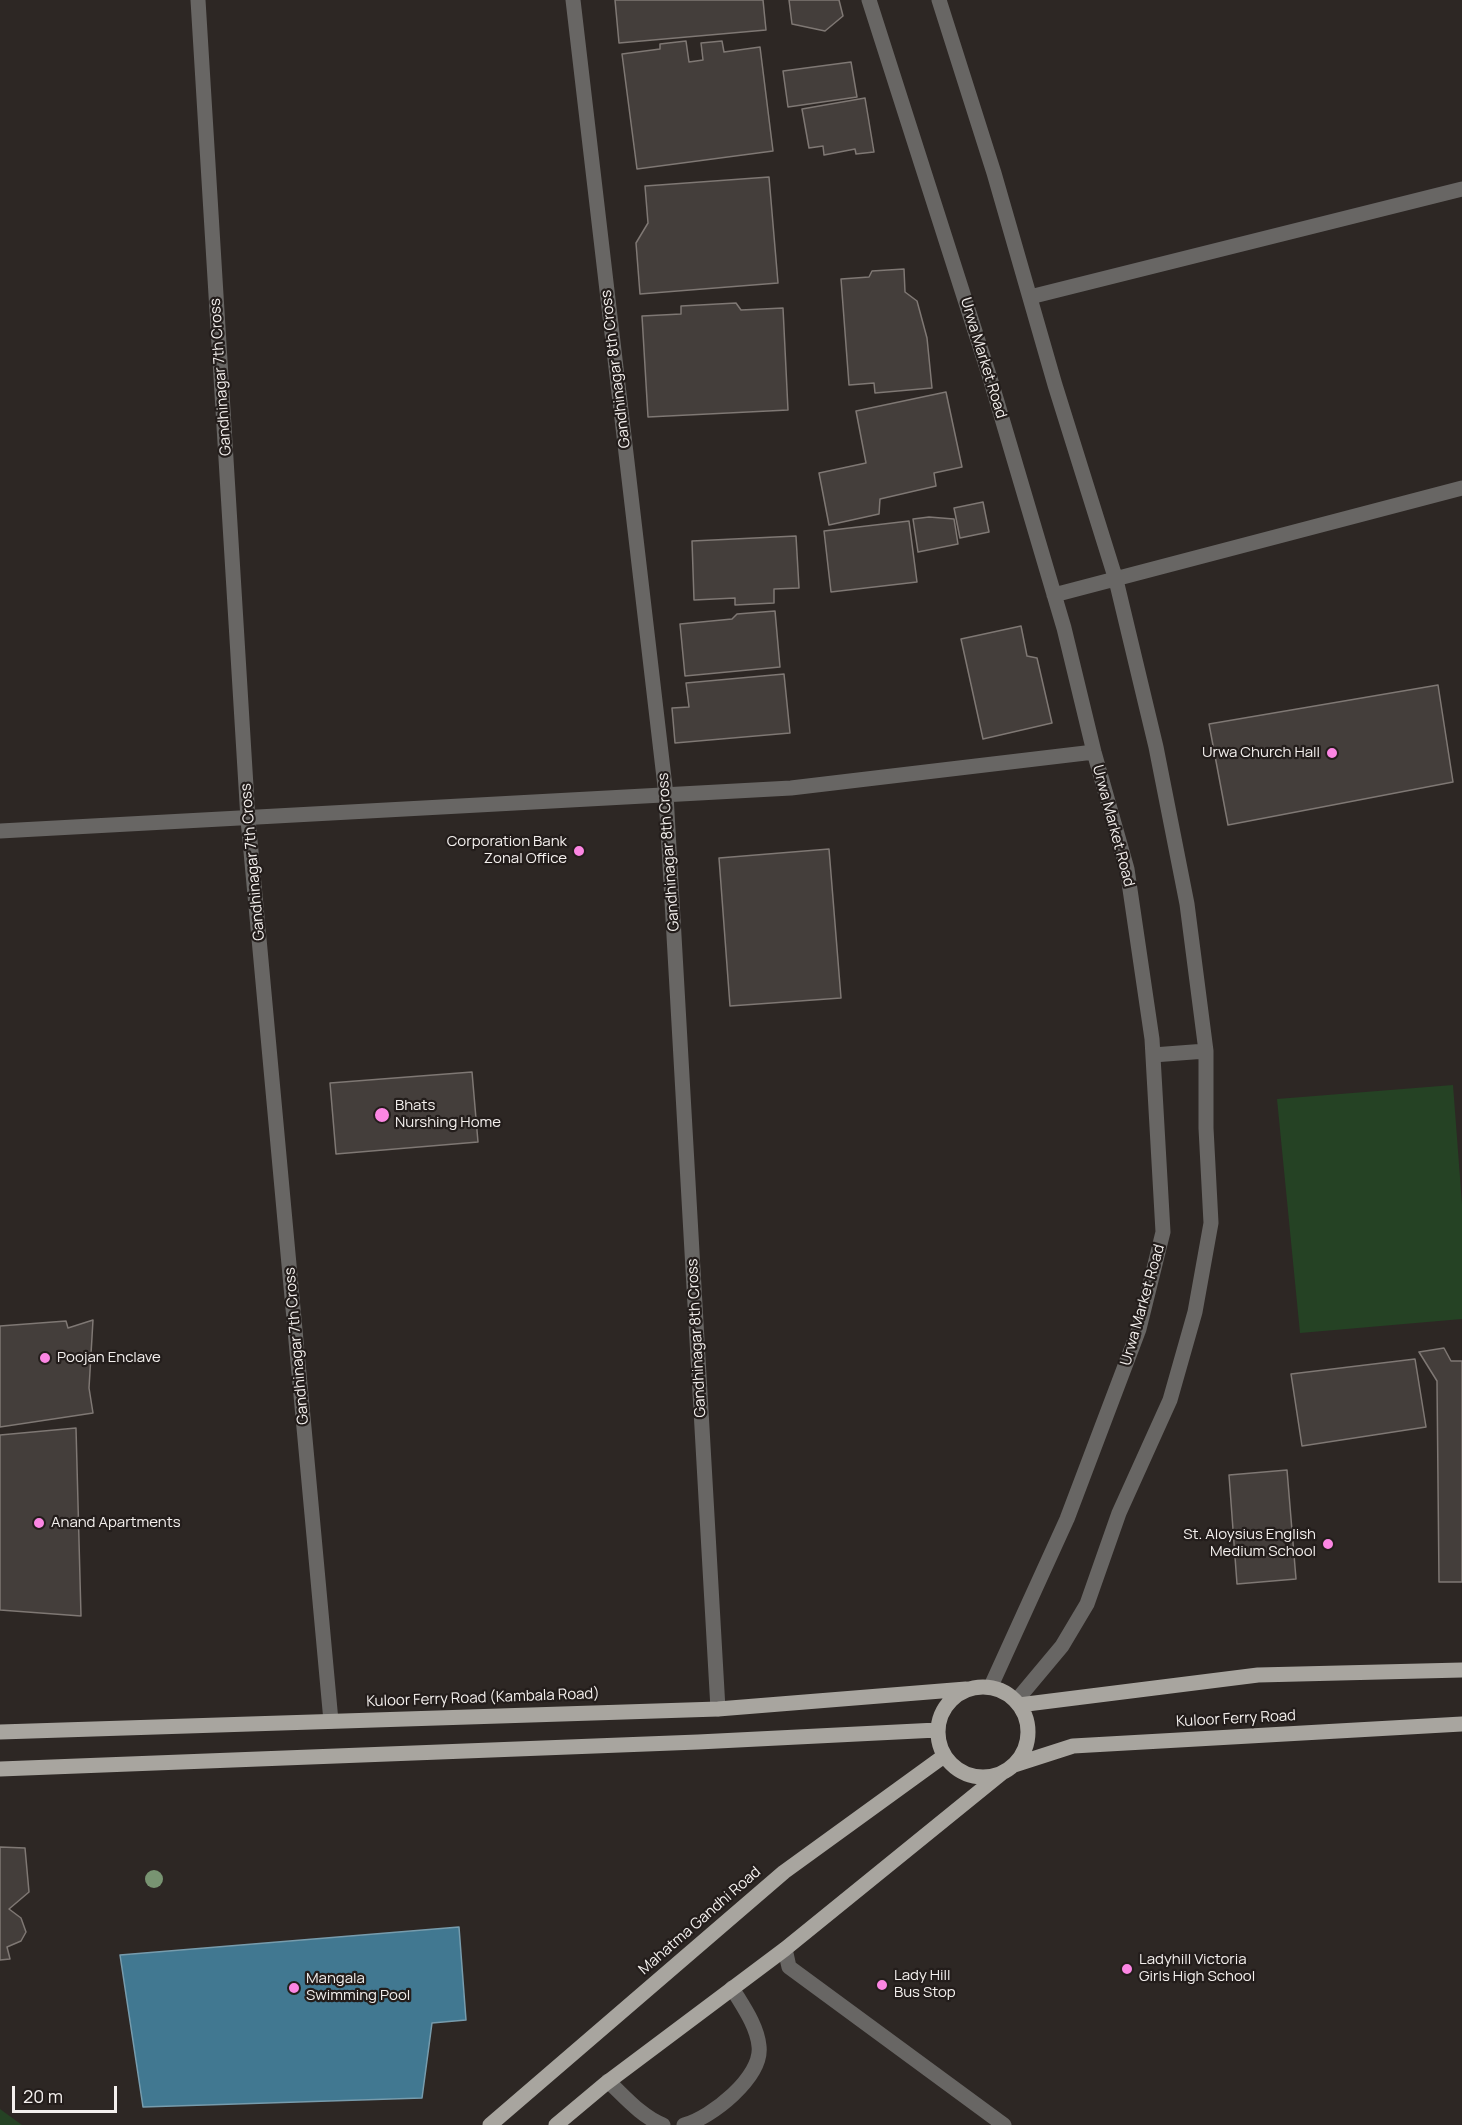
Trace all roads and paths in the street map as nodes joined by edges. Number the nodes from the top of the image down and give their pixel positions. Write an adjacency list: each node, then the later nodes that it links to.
1 (198, 0): 12 (street, Gandhinagar 7th Cross)
2 (573, 0): 11 (street, Gandhinagar 8th Cross)
3 (869, 0): 9 (street, Urwa Market Road)
4 (939, 0): 6 (street)
5 (1462, 189): 6 (street)
6 (1030, 297): 8 (street)
7 (1462, 488): 8 (street)
8 (1116, 579): 9 (street); 14 (street)
9 (1054, 595): 10 (street, Urwa Market Road)
10 (1094, 752): 11 (street); 15 (street, Urwa Market Road)
11 (666, 795): 12 (street); 20 (street, Gandhinagar 8th Cross)
12 (248, 819): 13 (street); 21 (street, Gandhinagar 7th Cross)
13 (0, 831)
14 (1206, 1051): 15 (street); 19 (street)
15 (1153, 1055): 17 (street, Urwa Market Road)
16 (1462, 1670): 19 (main road)
17 (991, 1686): 18 (main road); 19 (main road)
18 (966, 1689): 20 (main road, Kuloor Ferry Road (Kambala Road)); 23 (main road)
19 (1017, 1703): 27 (main road)
20 (718, 1709): 21 (main road, Kuloor Ferry Road (Kambala Road))
21 (331, 1721): 24 (main road, Kuloor Ferry Road (Kambala Road))
22 (1462, 1724): 27 (main road, Kuloor Ferry Road)
23 (937, 1730): 25 (main road); 26 (main road)
24 (0, 1732)
25 (944, 1756): 27 (main road); 31 (main road, Mahatma Gandhi Road)
26 (0, 1768)
27 (1008, 1769): 28 (main road)
28 (785, 1948): 29 (main road); 35 (street)
29 (732, 1988): 30 (main road); 34 (street)
30 (608, 2081): 32 (main road); 33 (street)
31 (490, 2125)
32 (556, 2125)
33 (663, 2125)
34 (684, 2125)
35 (1004, 2125)

